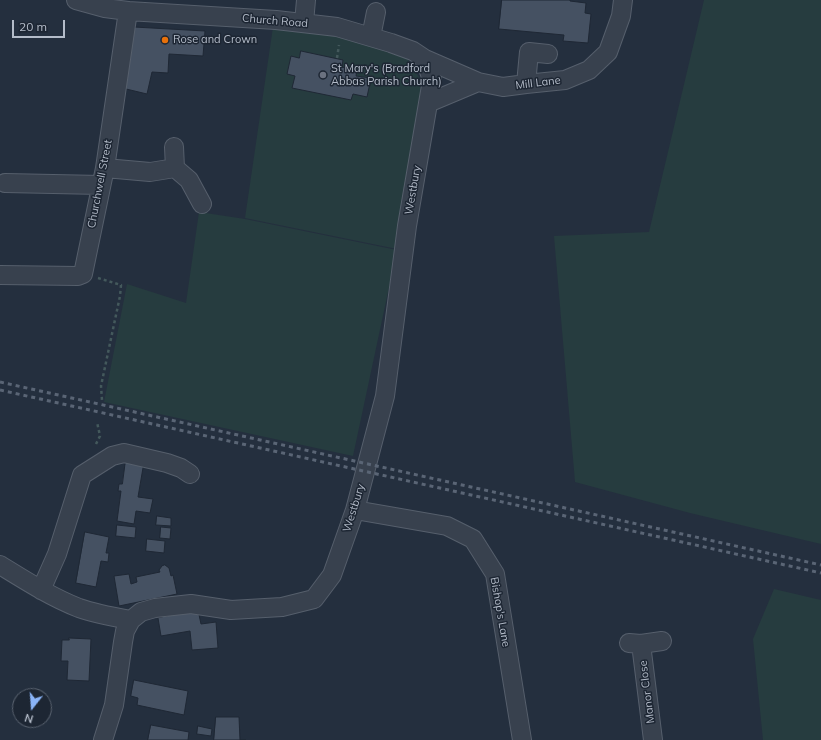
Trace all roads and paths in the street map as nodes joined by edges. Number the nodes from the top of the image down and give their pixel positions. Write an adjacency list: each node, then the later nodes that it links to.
1 (76, 0): 4 (street, Church Road)
2 (306, 0): 6 (street)
3 (623, 0): 11 (street, Mill Lane)
4 (128, 11): 6 (street, Church Road); 15 (street, Churchwell Street)
5 (376, 12): 7 (street)
6 (304, 23): 7 (street, Church Road)
7 (371, 37): 9 (street, Church Road)
8 (548, 54): 11 (street)
9 (425, 59): 10 (street, Mill Lane); 12 (street)
10 (478, 82): 11 (street, Mill Lane); 12 (street)
11 (526, 84)
12 (428, 103): 22 (street, Westbury)
13 (174, 147): 14 (street)
14 (175, 168): 15 (street); 17 (street)
15 (103, 176): 16 (street); 18 (street, Churchwell Street)
16 (5, 183)
17 (202, 204)
18 (83, 274): 19 (street); 20 (path)
19 (0, 275)
20 (102, 400)
21 (190, 474): 24 (street)
22 (355, 510): 25 (street, Westbury); 28 (street, Bishop's Lane)
23 (0, 565): 24 (street)
24 (41, 590): 25 (street)
25 (131, 620): 27 (street)
26 (662, 641): 29 (street, Manor Close)
27 (103, 740)
28 (522, 740)
29 (653, 740)

